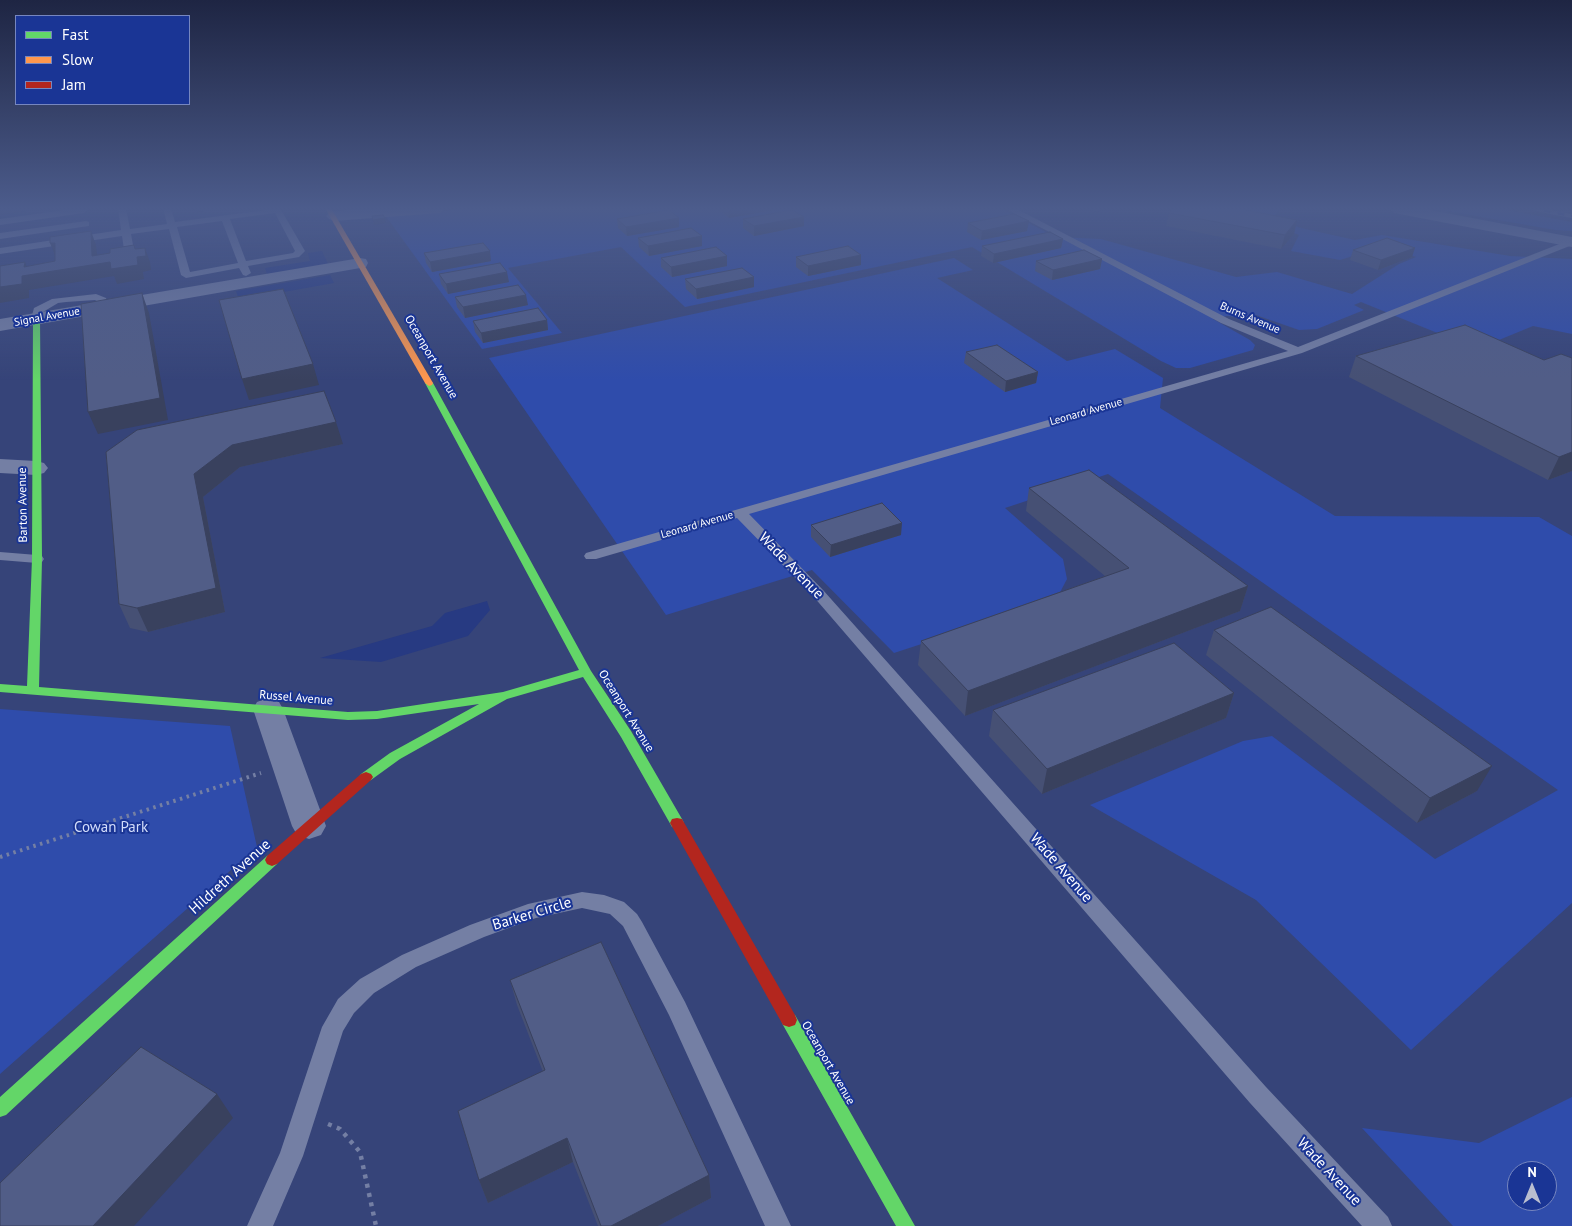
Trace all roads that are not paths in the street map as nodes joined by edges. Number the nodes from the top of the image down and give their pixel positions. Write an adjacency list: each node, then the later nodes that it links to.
1 (183, 265): 8 (lane)
2 (243, 265): 8 (lane)
3 (268, 265): 8 (lane)
4 (329, 265): 8 (street, Signal Avenue)
5 (362, 265): 18 (street, Oceanport Avenue)
6 (1116, 265): 11 (lane, Burns Avenue)
7 (1514, 265): 11 (lane, Leonard Avenue)
8 (246, 274): 9 (street, Signal Avenue)
9 (36, 319): 10 (street, Signal Avenue); 13 (street, Barton Avenue)
10 (0, 326)
11 (1298, 351): 14 (lane, Leonard Avenue)
12 (0, 466): 13 (street)
13 (36, 468): 17 (street, Barton Avenue)
14 (740, 513): 16 (lane, Leonard Avenue); 28 (lane, Wade Avenue)
15 (0, 556): 17 (lane)
16 (591, 556)
17 (37, 559): 20 (street, Barton Avenue)
18 (586, 672): 21 (street, Russel Avenue); 27 (street, Oceanport Avenue)
19 (0, 688): 20 (street, Russel Avenue)
20 (33, 691): 22 (street, Russel Avenue)
21 (503, 696): 22 (street, Russel Avenue); 23 (street, Hildreth Avenue)
22 (268, 710): 23 (street)
23 (309, 826): 24 (street, Hildreth Avenue)
24 (0, 1109)
25 (260, 1226): 26 (lane, Barker Circle)
26 (778, 1226)
27 (906, 1226)
28 (1379, 1226)

